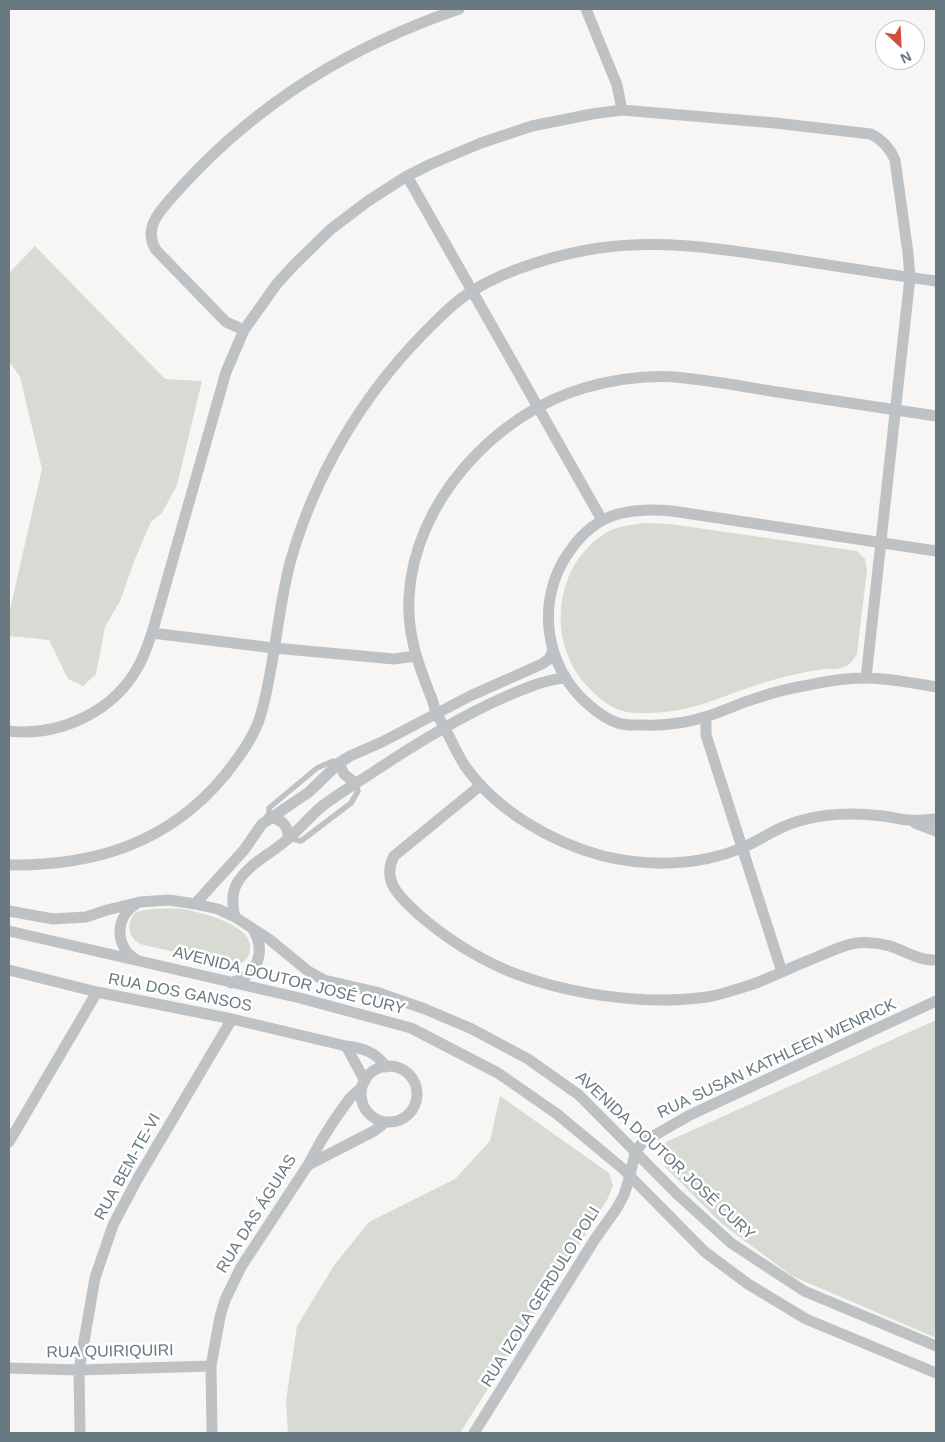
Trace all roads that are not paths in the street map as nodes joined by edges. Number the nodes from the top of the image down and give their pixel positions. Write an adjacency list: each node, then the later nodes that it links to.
1 (459, 9): 8 (street)
2 (586, 9): 3 (street)
3 (622, 110): 4 (street); 5 (street)
4 (407, 176): 7 (street); 8 (street)
5 (910, 277): 6 (street); 7 (street); 10 (street)
6 (936, 281)
7 (472, 291): 9 (street); 16 (street)
8 (244, 330): 15 (street)
9 (538, 407): 10 (street); 12 (street); 18 (street)
10 (896, 410): 11 (street); 13 (street)
11 (936, 416)
12 (602, 520): 13 (street); 17 (street)
13 (881, 542): 14 (street); 20 (street)
14 (936, 551)
15 (152, 632): 16 (street); 25 (street)
16 (274, 648): 18 (street); 35 (street)
17 (553, 651): 19 (street); 22 (street)
18 (415, 656): 22 (street)
19 (564, 678): 23 (street); 24 (street)
20 (866, 678): 21 (street); 23 (street)
21 (936, 687)
22 (436, 712): 24 (street); 26 (street)
23 (706, 717): 34 (street)
24 (444, 726): 27 (street); 28 (street)
25 (9, 731)
26 (339, 764): 27 (street); 29 (street)
27 (356, 783): 33 (street)
28 (481, 785): 34 (street); 45 (street)
29 (268, 818): 33 (street); 37 (street)
30 (936, 819): 31 (street)
31 (909, 820): 32 (street); 34 (street)
32 (936, 831)
33 (288, 838): 39 (street)
34 (742, 847): 45 (street)
35 (9, 865)
36 (140, 902): 37 (street, AVENIDA DOUTOR JOSÉ CURY); 38 (street, AVENIDA DOUTOR JOSÉ CURY); 43 (street)
37 (195, 904): 39 (street, AVENIDA DOUTOR JOSÉ CURY)
38 (9, 911)
39 (235, 917): 40 (street, AVENIDA DOUTOR JOSÉ CURY)
40 (253, 929): 46 (street); 55 (street, AVENIDA DOUTOR JOSÉ CURY)
41 (9, 932): 43 (street, AVENIDA DOUTOR JOSÉ CURY)
42 (936, 960): 45 (street)
43 (141, 962): 46 (street, AVENIDA DOUTOR JOSÉ CURY)
44 (9, 970): 47 (street, RUA DOS GANSOS)
45 (782, 972)
46 (231, 982): 57 (street, AVENIDA DOUTOR JOSÉ CURY)
47 (97, 992): 49 (street, RUA DOS GANSOS); 54 (street)
48 (936, 1001): 55 (street, RUA SUSAN KATHLEEN WENRICK)
49 (232, 1019): 50 (street, RUA DOS GANSOS); 61 (street, RUA BEM-TE-VI)
50 (346, 1046): 51 (street, RUA DOS GANSOS); 52 (street)
51 (386, 1067): 52 (street); 53 (street)
52 (364, 1084): 53 (street); 56 (street, RUA DAS ÁGUIAS)
53 (383, 1122): 56 (street)
54 (9, 1142)
55 (635, 1152): 57 (street, RUA IZOLA GERDULO POLI); 58 (street, AVENIDA DOUTOR JOSÉ CURY)
56 (308, 1165): 59 (street, RUA DAS ÁGUIAS)
57 (630, 1176): 62 (street, AVENIDA DOUTOR JOSÉ CURY); 65 (street, RUA IZOLA GERDULO POLI)
58 (936, 1346)
59 (211, 1366): 61 (street, RUA QUIRIQUIRI); 64 (street, RUA DAS ÁGUIAS)
60 (9, 1368): 61 (street, RUA QUIRIQUIRI)
61 (79, 1370): 63 (street, RUA BEM-TE-VI)
62 (936, 1373)
63 (80, 1433)
64 (212, 1433)
65 (474, 1433)

